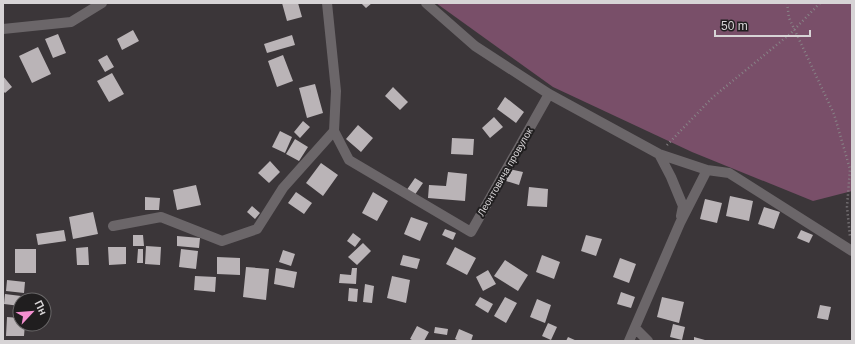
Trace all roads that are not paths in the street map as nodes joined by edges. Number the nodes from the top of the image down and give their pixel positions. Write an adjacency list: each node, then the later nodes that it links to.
1 (102, 3): 4 (street)
2 (328, 3): 6 (street)
3 (426, 3): 5 (street)
4 (3, 29)
5 (549, 94): 6 (street, Леонтовича провулок); 7 (street)
6 (334, 131): 10 (street)
7 (659, 154): 8 (street); 9 (street)
8 (707, 170): 9 (street); 11 (street)
9 (680, 223): 12 (street)
10 (113, 226)
11 (851, 251)
12 (636, 329): 13 (street); 14 (street)
13 (630, 341)
14 (648, 341)

